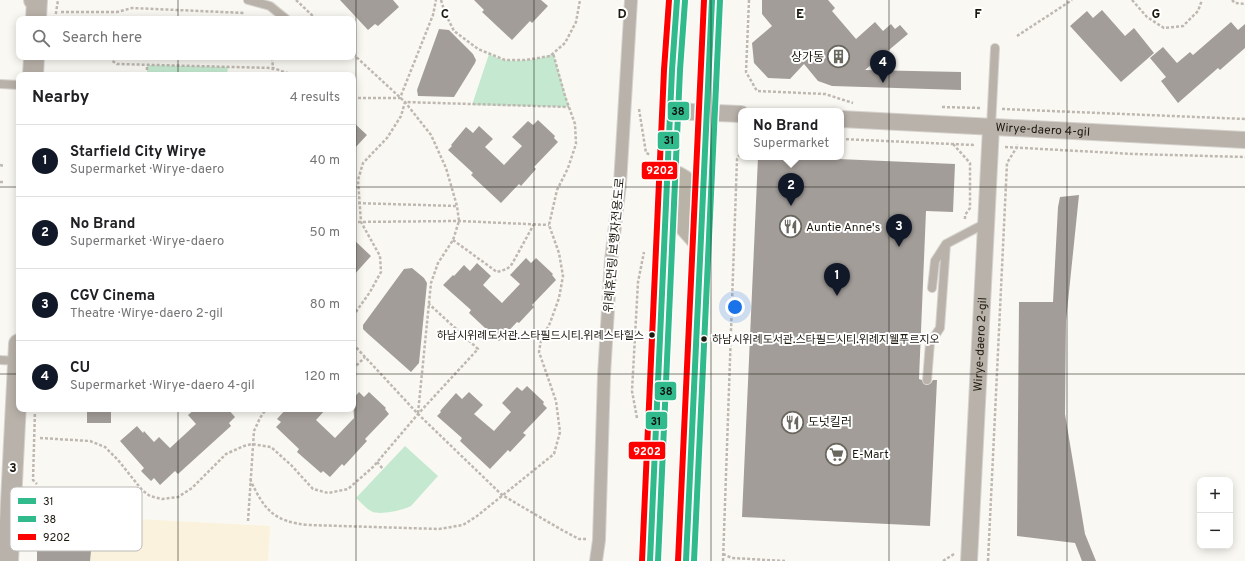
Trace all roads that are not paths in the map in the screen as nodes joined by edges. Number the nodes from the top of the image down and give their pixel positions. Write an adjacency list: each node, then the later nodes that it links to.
1 (36, 0): 6 (street)
2 (248, 0): 7 (lane)
3 (631, 0): 29 (street, 위례휴먼링 보행자전용도로)
4 (677, 0): 13 (main road)
5 (712, 0): 14 (main road)
6 (36, 16)
7 (282, 16)
8 (995, 48): 17 (lane)
9 (34, 60): 10 (street)
10 (33, 72)
11 (0, 84): 12 (lane)
12 (16, 85)
13 (670, 111): 14 (street); 19 (main road)
14 (707, 113): 15 (street); 21 (main road)
15 (738, 114)
16 (844, 119): 17 (street, Wirye-daero 4-gil)
17 (991, 127): 18 (street, Wirye-daero 4-gil); 20 (street, Wirye-daero 2-gil)
18 (1245, 140)
19 (667, 181): 21 (main road); 30 (main road)
20 (986, 223): 22 (lane); 32 (street, Wirye-daero 2-gil)
21 (701, 244): 31 (main road)
22 (946, 244): 23 (lane); 25 (lane)
23 (932, 288)
24 (14, 356): 26 (street)
25 (927, 380)
26 (10, 487)
27 (10, 493): 28 (street)
28 (8, 561)
29 (596, 561)
30 (650, 561)
31 (686, 561)
32 (969, 561)

